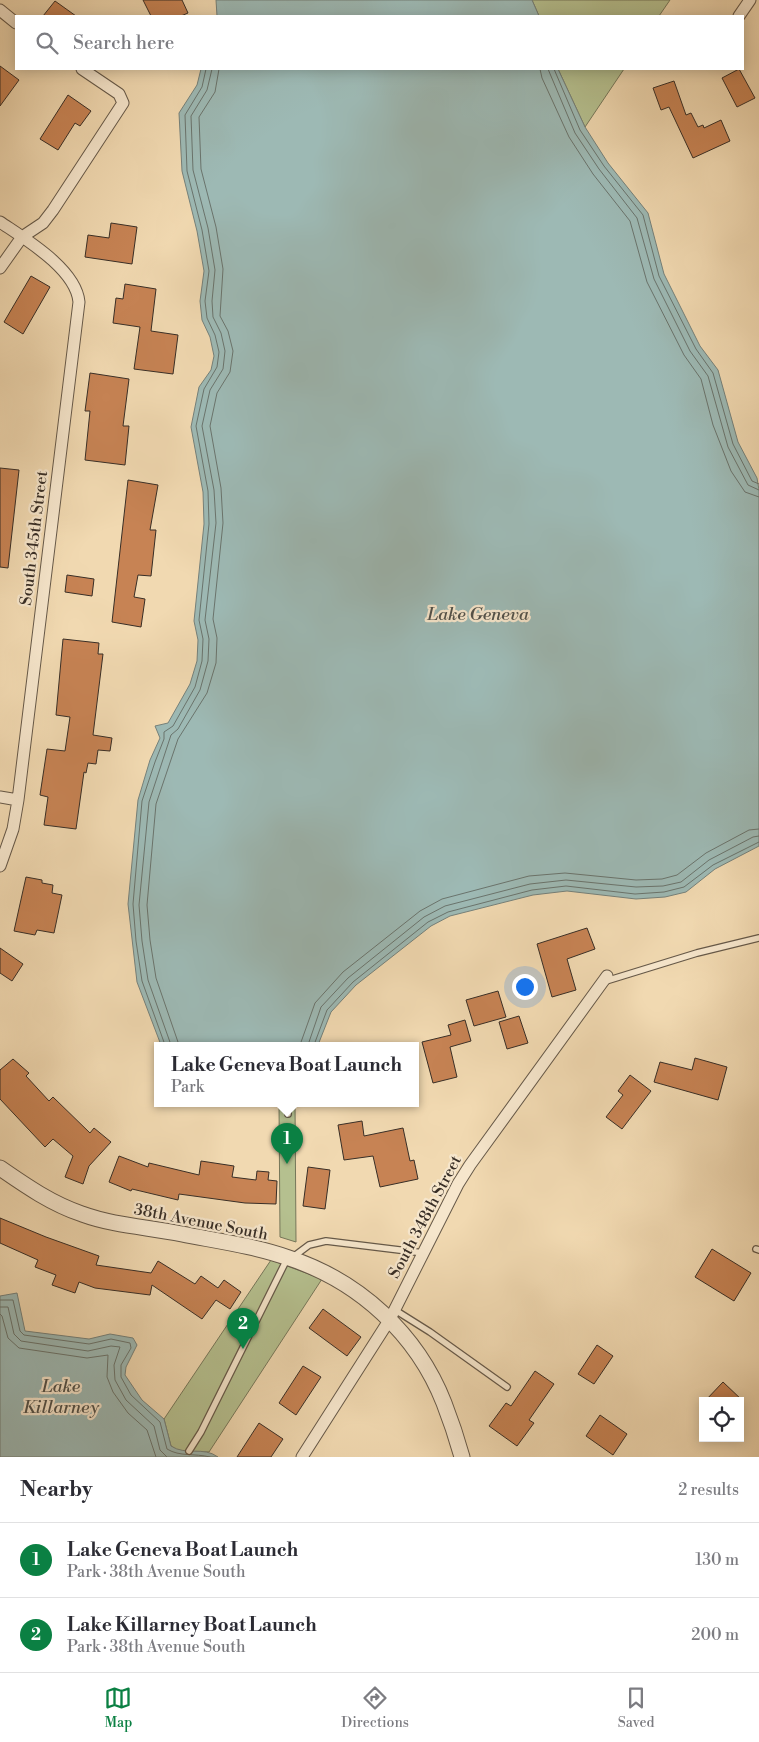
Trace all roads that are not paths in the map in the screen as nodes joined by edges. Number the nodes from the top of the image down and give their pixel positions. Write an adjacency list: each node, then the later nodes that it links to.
1 (750, 0): 3 (street)
2 (0, 10): 4 (street)
3 (740, 15)
4 (15, 22)
5 (84, 70): 7 (street)
6 (0, 222): 7 (street, South 345th Street)
7 (22, 237): 8 (street); 10 (street, South 345th Street)
8 (0, 268)
9 (0, 798): 10 (street)
10 (18, 800): 11 (street, South 345th Street)
11 (0, 866)
12 (759, 938): 13 (lane)
13 (606, 979): 17 (street, South 348th Street)
14 (288, 1107): 15 (lane)
15 (288, 1114)
16 (0, 1168): 18 (street, 38th Avenue South)
17 (424, 1253): 18 (lane); 19 (street, South 348th Street)
18 (289, 1258): 19 (street, 38th Avenue South); 21 (lane)
19 (392, 1315): 20 (lane); 22 (street, South 348th Street); 23 (street, 38th Avenue South)
20 (508, 1387)
21 (189, 1451)
22 (302, 1457)
23 (462, 1457)

